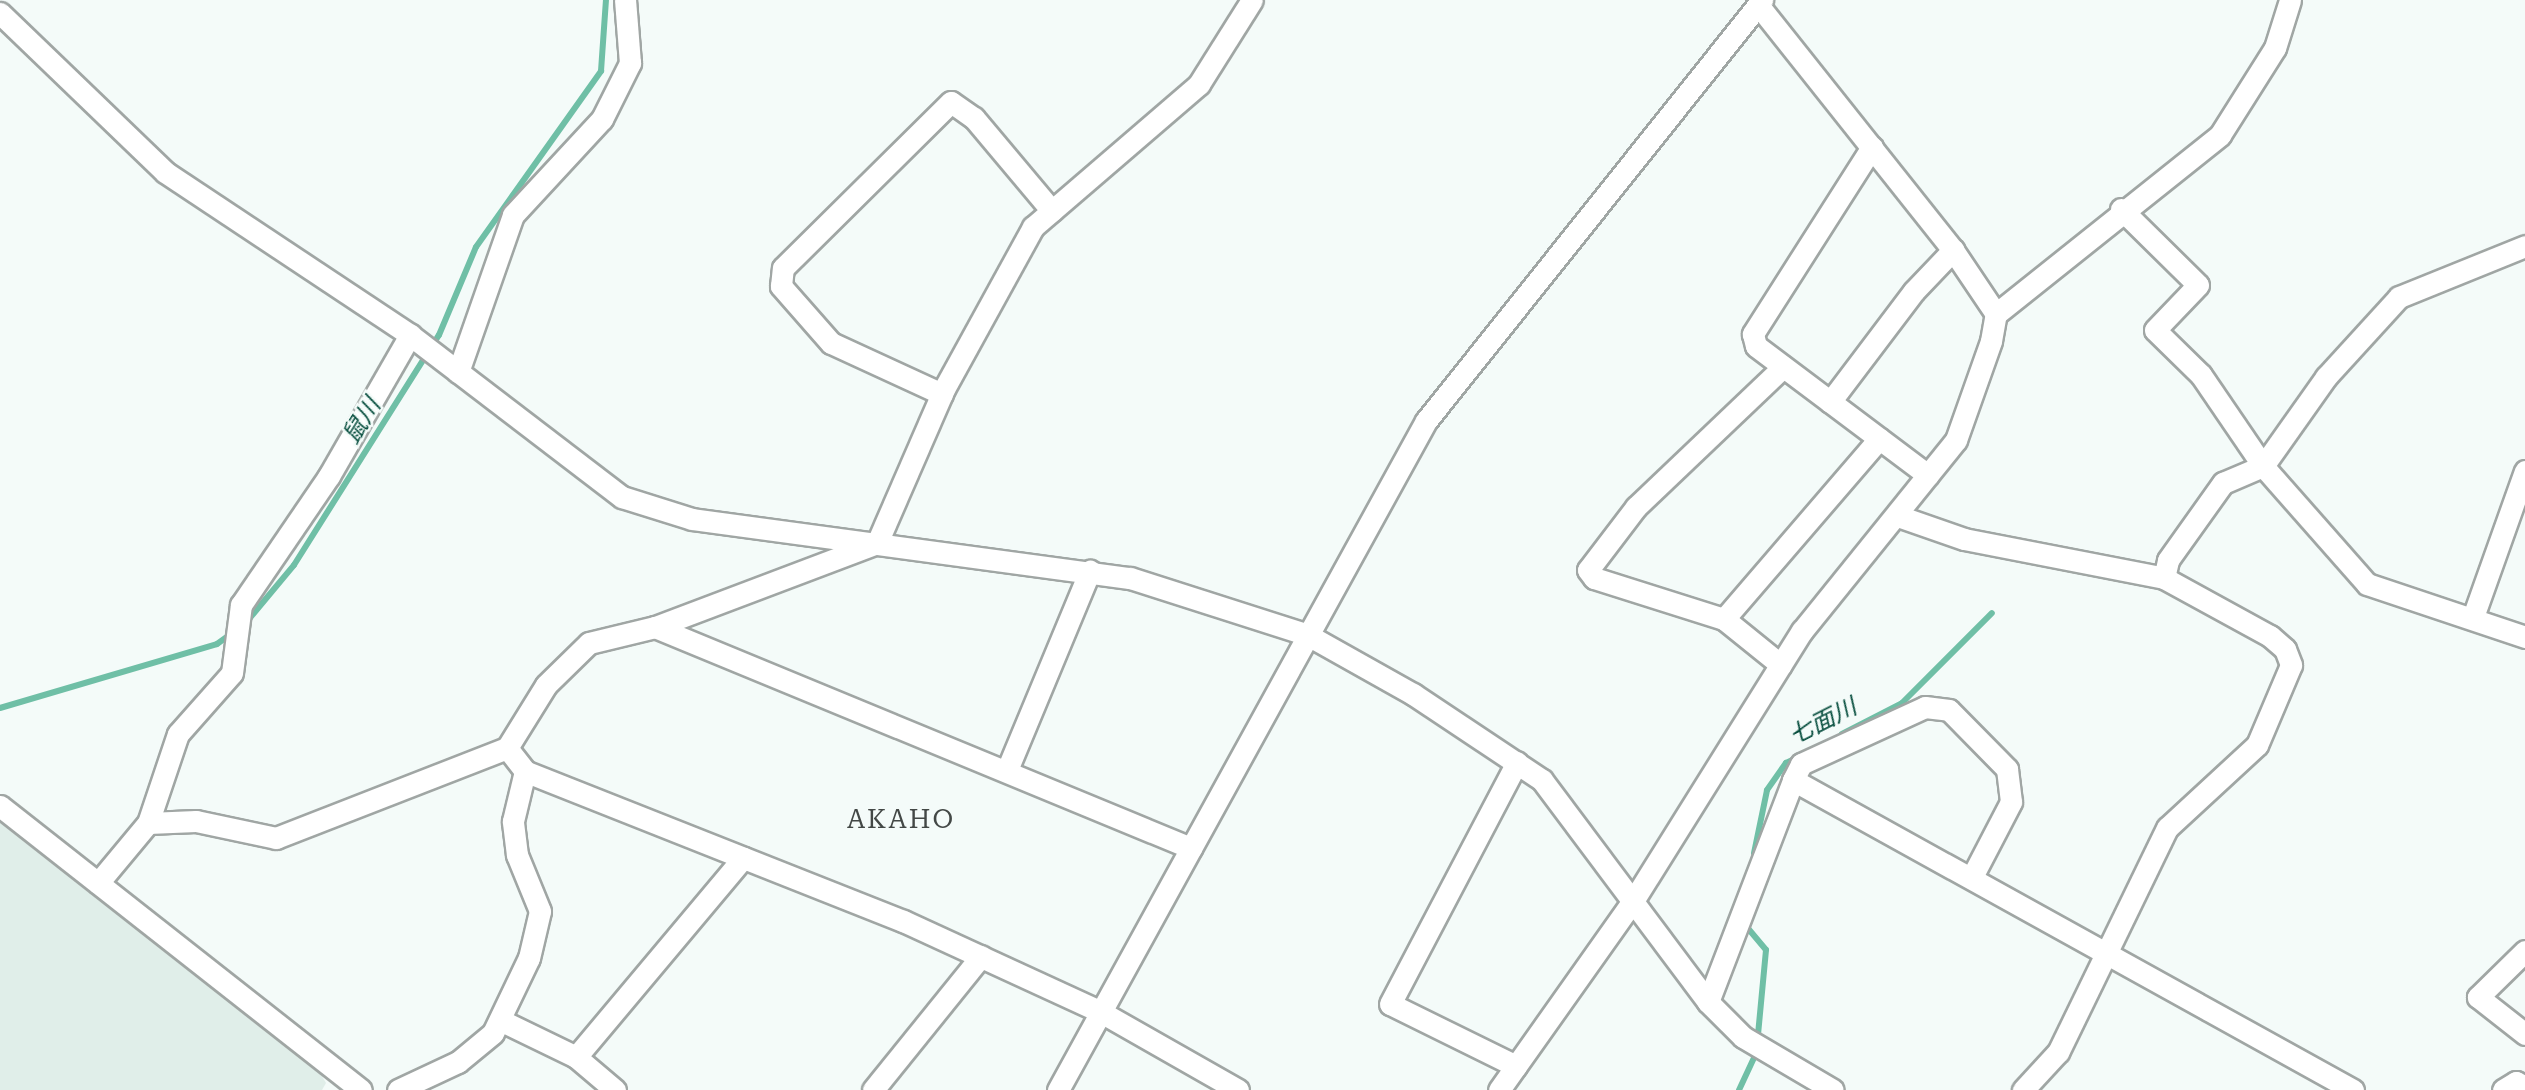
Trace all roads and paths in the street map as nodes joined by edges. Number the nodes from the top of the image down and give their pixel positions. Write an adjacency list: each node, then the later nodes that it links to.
1 (625, 0): 13 (street)
2 (1252, 0): 8 (street)
3 (2290, 0): 7 (street)
4 (1760, 2): 6 (street); 28 (street)
5 (0, 13): 12 (street)
6 (1872, 147): 10 (street); 14 (street)
7 (2121, 209): 11 (street); 18 (street)
8 (1052, 211): 15 (street); 15 (street)
9 (2525, 246): 18 (street)
10 (1954, 250): 11 (street); 16 (street)
11 (1996, 314): 20 (street)
12 (414, 338): 13 (street); 37 (street)
13 (450, 365): 22 (street)
14 (1783, 367): 16 (street); 26 (street)
15 (942, 394): 22 (street)
16 (1830, 402): 17 (street)
17 (1879, 439): 20 (street); 26 (street)
18 (2263, 466): 24 (street); 25 (street)
19 (2525, 471): 25 (street)
20 (1928, 475): 21 (street)
21 (1899, 516): 24 (street); 30 (street)
22 (877, 543): 23 (street); 27 (street)
23 (1090, 571): 28 (street); 33 (street)
24 (2164, 578): 43 (street)
25 (2473, 617): 29 (street)
26 (1724, 619): 30 (street)
27 (655, 627): 31 (street); 33 (street)
28 (1306, 634): 32 (street); 38 (street)
29 (2525, 637)
30 (1781, 665): 42 (street)
31 (507, 748): 34 (street); 37 (street)
32 (1517, 762): 42 (street); 51 (street)
33 (1007, 770): 38 (street)
34 (525, 771): 39 (street); 48 (street)
35 (1793, 780): 40 (street); 40 (street); 46 (street)
36 (0, 806): 41 (street)
37 (148, 823): 41 (street)
38 (1191, 848): 47 (street)
39 (743, 858): 45 (street); 50 (street)
40 (1972, 877): 43 (street)
41 (97, 883): 52 (street)
42 (1633, 901): 46 (street); 51 (street)
43 (2109, 951): 61 (street); 62 (street)
44 (2525, 951): 49 (street)
45 (981, 956): 47 (street); 56 (street)
46 (1708, 1002): 60 (street)
47 (1099, 1011): 57 (street); 58 (street)
48 (502, 1021): 50 (street); 54 (street)
49 (2525, 1034)
50 (576, 1057): 55 (street)
51 (1516, 1066): 59 (street)
52 (348, 1086)
53 (2525, 1087): 63 (street)
54 (398, 1090)
55 (615, 1090)
56 (873, 1090)
57 (1058, 1090)
58 (1238, 1090)
59 (1499, 1090)
60 (1833, 1090)
61 (2023, 1090)
62 (2353, 1090)
63 (2503, 1090)

